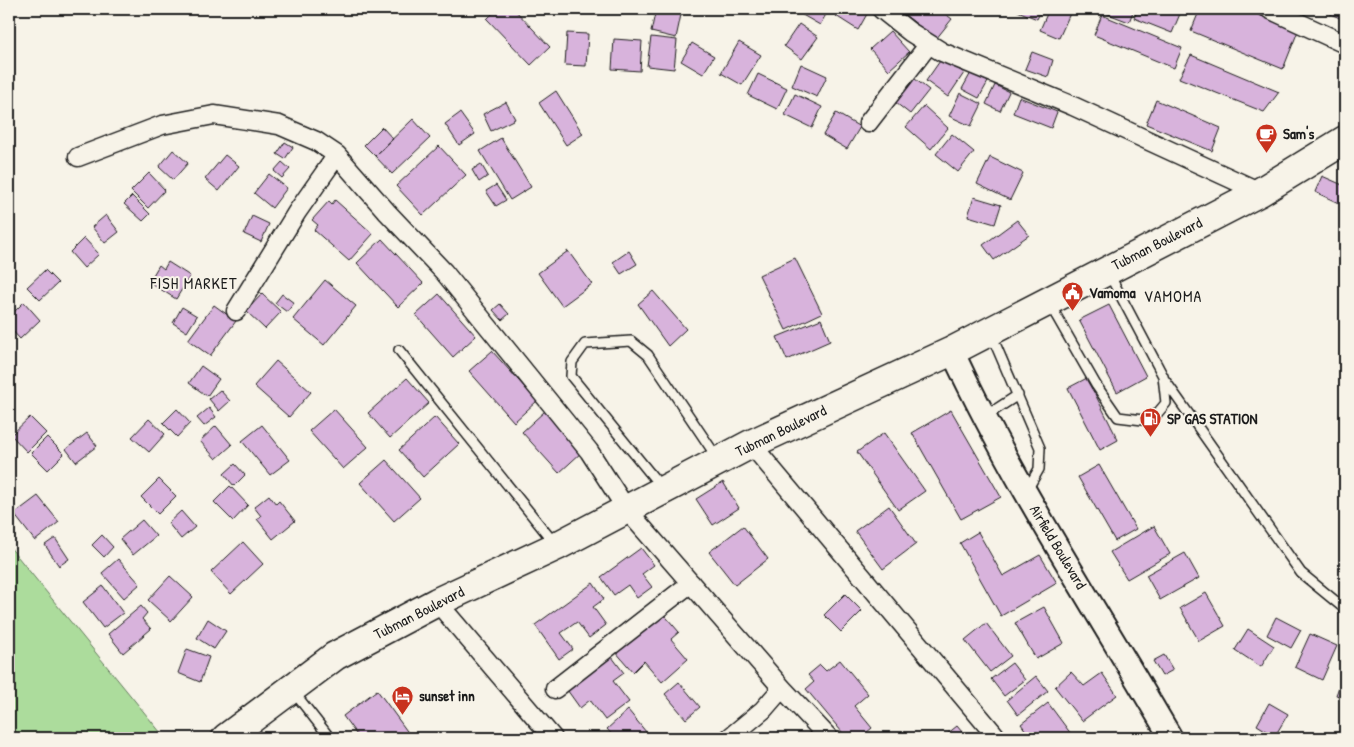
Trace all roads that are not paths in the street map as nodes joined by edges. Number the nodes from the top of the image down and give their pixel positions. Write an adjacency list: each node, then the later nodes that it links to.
1 (881, 9): 3 (street)
2 (1269, 9): 4 (street)
3 (929, 44): 5 (street); 9 (street)
4 (1345, 44)
5 (868, 123)
6 (1345, 140): 9 (highway, Tubman Boulevard)
7 (337, 155): 8 (street); 12 (street); 23 (street)
8 (78, 157)
9 (1260, 192): 10 (highway, Tubman Boulevard)
10 (1107, 270): 11 (highway, Tubman Boulevard); 16 (lane)
11 (1048, 301): 13 (highway, Tubman Boulevard); 16 (lane)
12 (236, 311)
13 (990, 331): 15 (highway, Tubman Boulevard); 17 (lane)
14 (399, 350): 24 (lane)
15 (952, 351): 18 (street, Airfield Boulevard); 19 (highway, Tubman Boulevard)
16 (1163, 376): 27 (lane)
17 (1018, 396): 18 (lane); 22 (lane)
18 (983, 418): 22 (street, Airfield Boulevard)
19 (751, 444): 20 (highway, Tubman Boulevard); 31 (street)
20 (720, 462): 21 (highway, Tubman Boulevard); 21 (lane)
21 (663, 490): 23 (highway, Tubman Boulevard)
22 (1025, 493): 37 (street, Airfield Boulevard)
23 (627, 510): 24 (highway, Tubman Boulevard); 25 (street)
24 (557, 546): 26 (highway, Tubman Boulevard)
25 (691, 583): 29 (street); 30 (street)
26 (437, 602): 28 (highway, Tubman Boulevard); 34 (street)
27 (1345, 609)
28 (292, 688): 32 (highway, Tubman Boulevard); 33 (lane)
29 (782, 688): 35 (street); 36 (street)
30 (555, 689)
31 (995, 735)
32 (226, 738)
33 (330, 738)
34 (553, 738)
35 (729, 738)
36 (828, 738)
37 (1171, 738)

